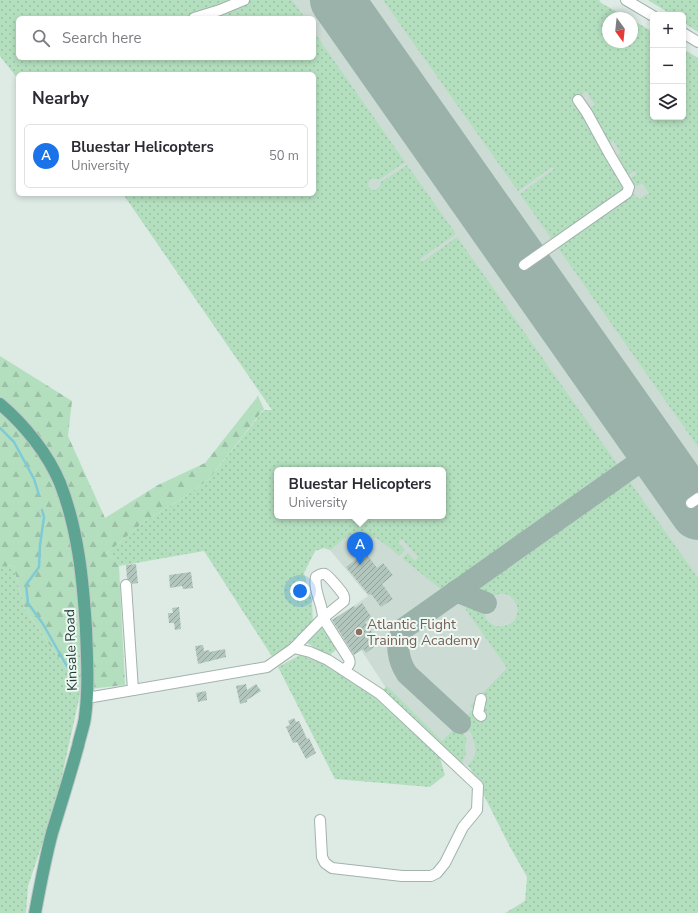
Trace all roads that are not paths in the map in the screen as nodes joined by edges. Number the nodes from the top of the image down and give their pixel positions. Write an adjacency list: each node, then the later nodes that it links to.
1 (244, 0): 4 (street)
2 (626, 0): 3 (street)
3 (650, 14)
4 (200, 16)
5 (686, 35): 6 (street)
6 (698, 42)
7 (578, 100): 8 (street)
8 (524, 265)
9 (0, 404): 14 (main road, Kinsale Road)
10 (126, 585): 13 (street)
11 (294, 648): 12 (street); 12 (street); 13 (street)
12 (344, 670): 17 (street)
13 (133, 690): 14 (street)
14 (87, 698): 18 (main road, Kinsale Road)
15 (482, 700): 16 (street)
16 (481, 716)
17 (320, 820)
18 (35, 913)

